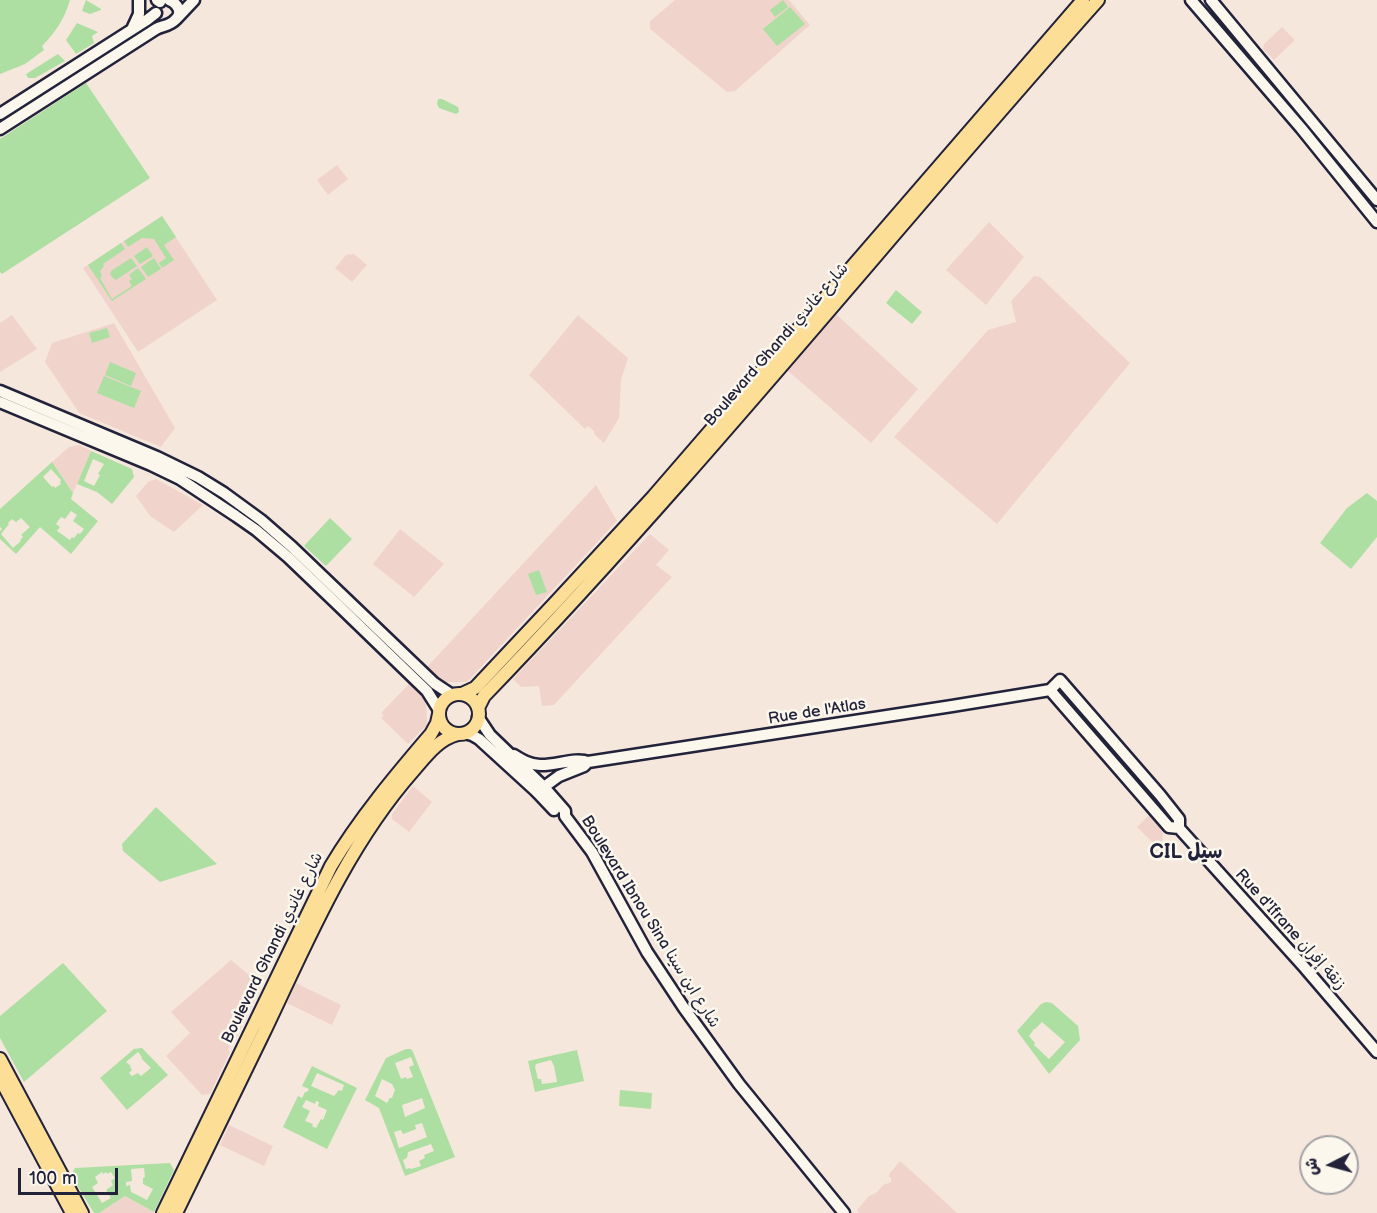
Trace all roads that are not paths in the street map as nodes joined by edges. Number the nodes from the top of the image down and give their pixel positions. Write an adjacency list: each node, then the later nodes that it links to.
1 (139, 0): 10 (main road)
2 (194, 0): 8 (main road)
3 (1083, 0): 20 (main road, Boulevard Ghandi شارع غاندي)
4 (1098, 0): 22 (main road, Boulevard Ghandi شارع غاندي)
5 (1191, 0): 16 (main road)
6 (1211, 0): 15 (main road)
7 (161, 3): 8 (main road); 9 (main road); 10 (main road)
8 (178, 17): 9 (main road)
9 (167, 24): 13 (main road)
10 (131, 30): 11 (main road)
11 (17, 104): 12 (main road); 13 (main road)
12 (0, 114)
13 (23, 114): 14 (main road)
14 (0, 129)
15 (1377, 200)
16 (1377, 222)
17 (0, 390): 20 (main road)
18 (0, 402): 21 (main road)
19 (1050, 690): 25 (main road, Rue de l'Atlas); 27 (main road, Rue d'Ifrane زنقة إفران); 27 (main road, Rue d'Ifrane زنقة إفران)
20 (457, 694): 21 (main road); 22 (main road)
21 (439, 712): 23 (main road); 33 (main road, Boulevard Ghandi شارع غاندي)
22 (478, 713): 23 (main road); 24 (main road, Boulevard Ibnou Sina شارع ابن سينا)
23 (461, 733): 26 (main road, Boulevard Ibnou Sina شارع ابن سينا); 34 (main road, Boulevard Ghandi شارع غاندي)
24 (505, 750): 25 (main road, Rue de l'Atlas); 26 (main road, Boulevard Ibnou Sina شارع ابن سينا)
25 (588, 762): 26 (main road, Rue de l'Atlas)
26 (540, 789): 35 (main road, Boulevard Ibnou Sina شارع ابن سينا)
27 (1179, 828): 28 (main road, Rue d'Ifrane زنقة إفران)
28 (1377, 1052)
29 (0, 1059): 32 (main road)
30 (0, 1078): 31 (main road)
31 (72, 1213)
32 (82, 1213)
33 (163, 1213)
34 (176, 1213)
35 (844, 1213)

